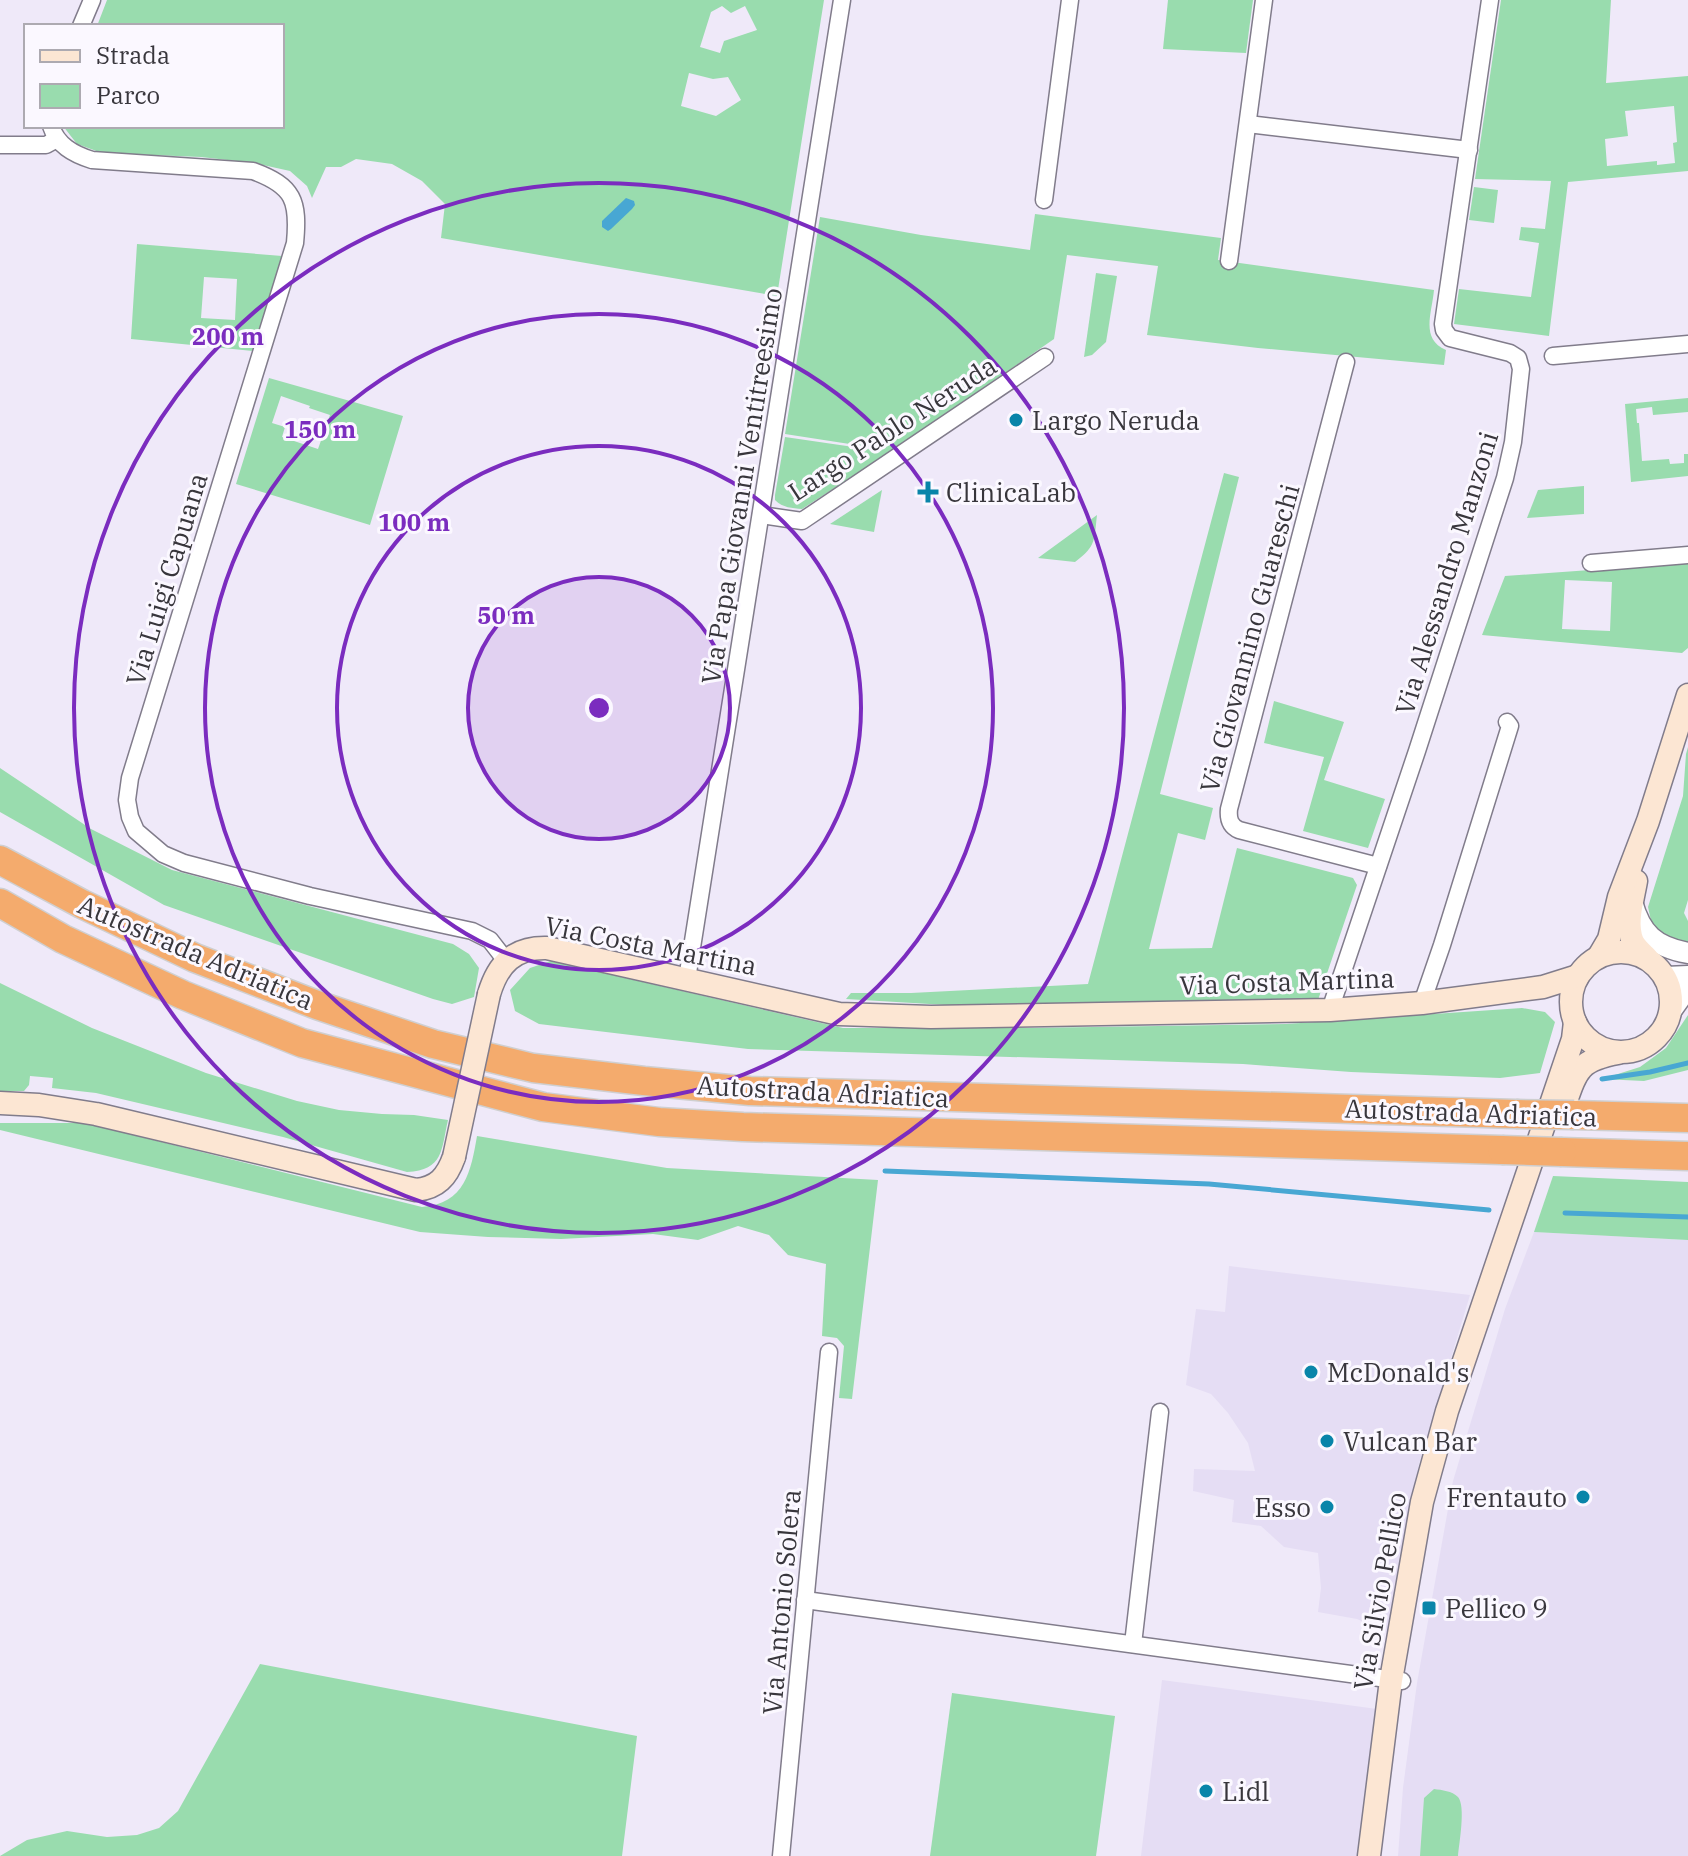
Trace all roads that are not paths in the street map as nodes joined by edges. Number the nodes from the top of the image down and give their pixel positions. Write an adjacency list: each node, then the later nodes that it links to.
1 (92, 0): 6 (street)
2 (842, 0): 17 (street, Via Papa Giovanni Ventitreesimo)
3 (1070, 0): 11 (street)
4 (1264, 0): 7 (street)
5 (1490, 0): 10 (street, Via Alessandro Manzoni)
6 (82, 24)
7 (1248, 124): 10 (street); 12 (street)
8 (54, 132): 9 (street, Via Luigi Capuana); 29 (street, Via Luigi Capuana)
9 (0, 145)
10 (1469, 150): 24 (street, Via Alessandro Manzoni)
11 (1044, 200)
12 (1229, 261)
13 (1688, 344): 14 (street)
14 (1553, 356)
15 (1045, 357): 17 (street, Largo Pablo Neruda)
16 (1346, 362): 24 (street, Via Giovannino Guareschi)
17 (761, 515): 32 (street, Via Papa Giovanni Ventitreesimo)
18 (1688, 555): 19 (street)
19 (1591, 563)
20 (1686, 703): 22 (main road)
21 (1507, 722): 35 (street, Via Costa Martina)
22 (1648, 821): 26 (main road); 28 (main road)
23 (0, 860): 41 (highway, Autostrada Adriatica, bridge)
24 (1378, 866): 36 (street, Via Alessandro Manzoni)
25 (0, 903): 42 (highway, Autostrada Adriatica, bridge)
26 (1656, 953): 27 (street); 28 (main road); 31 (main road)
27 (1688, 953)
28 (1599, 956): 30 (main road)
29 (507, 962): 32 (main road, Via Costa Martina); 40 (main road, bridge)
30 (1578, 976): 33 (main road, Via Costa Martina); 38 (main road)
31 (1677, 976): 37 (main road)
32 (687, 979): 36 (main road, Via Costa Martina)
33 (1543, 987): 35 (main road, Via Costa Martina); 38 (main road)
34 (1688, 992): 37 (street)
35 (1422, 1003): 36 (main road, Via Costa Martina)
36 (1330, 1010)
37 (1671, 1011): 39 (main road)
38 (1573, 1014): 39 (main road); 47 (main road, Via Silvio Pellico)
39 (1618, 1053): 47 (main road, Via Silvio Pellico)
40 (0, 1103)
41 (1688, 1118)
42 (1688, 1156)
43 (829, 1352): 45 (street, Via Antonio Solera)
44 (1160, 1412): 46 (street)
45 (805, 1600): 46 (street); 48 (street, Via Antonio Solera)
46 (1133, 1644): 47 (street)
47 (1396, 1681): 49 (main road, Via Silvio Pellico); 50 (main road, Via Silvio Pellico)
48 (781, 1856)
49 (1369, 1856)
50 (1382, 1856)

